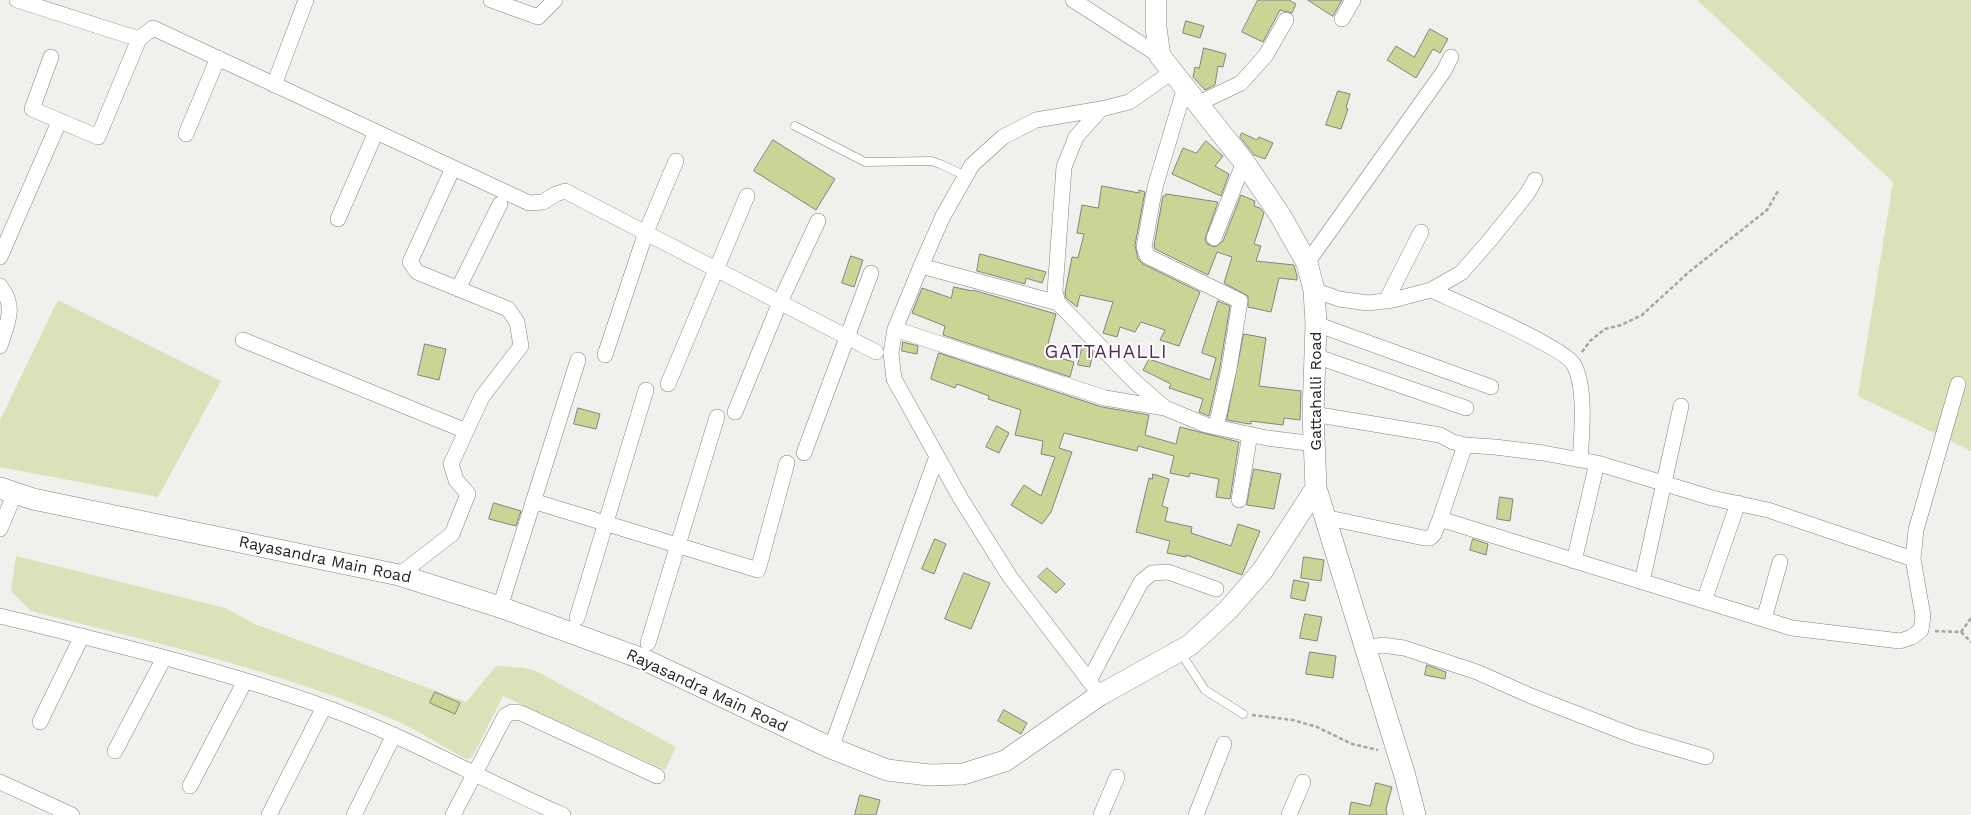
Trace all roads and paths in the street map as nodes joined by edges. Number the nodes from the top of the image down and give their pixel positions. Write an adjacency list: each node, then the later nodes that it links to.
1 (17, 0): 10 (street)
2 (306, 0): 15 (street)
3 (491, 0): 4 (street)
4 (555, 0)
5 (1073, 0): 14 (street)
6 (1156, 0): 14 (street)
7 (1353, 0): 8 (street)
8 (1342, 19)
9 (1286, 20): 14 (street)
10 (139, 39): 13 (street); 17 (street)
11 (51, 57): 17 (street)
12 (1451, 57): 35 (street)
13 (218, 58): 15 (street); 20 (street)
14 (1179, 80): 16 (street); 22 (street, Gattahalli Road); 66 (street)
15 (274, 84): 19 (street)
16 (1101, 110): 24 (street); 45 (street)
17 (60, 122): 34 (street)
18 (795, 126): 24 (lane)
19 (376, 132): 23 (street); 29 (street)
20 (186, 134)
21 (676, 161): 31 (street)
22 (1244, 162): 33 (street); 35 (street, Gattahalli Road)
23 (453, 168): 31 (street); 40 (street)
24 (966, 176): 36 (street)
25 (1535, 180): 42 (street)
26 (1778, 191): 55 (path)
27 (747, 196): 37 (street)
28 (500, 204): 40 (street)
29 (338, 219)
30 (818, 221): 44 (street)
31 (646, 232): 37 (street); 52 (street)
32 (1421, 232): 43 (street)
33 (1214, 238)
34 (0, 257)
35 (1308, 263): 41 (street, Gattahalli Road)
36 (921, 266): 45 (street); 47 (street)
37 (716, 268): 44 (street); 56 (street)
38 (871, 273): 48 (street)
39 (0, 286): 50 (street)
40 (458, 289): 67 (street)
41 (1314, 290): 43 (street); 46 (street, Gattahalli Road)
42 (1432, 290): 43 (street); 55 (street)
43 (1386, 301)
44 (780, 302): 48 (street); 63 (street)
45 (1058, 302): 61 (street)
46 (1316, 324): 53 (street, Gattahalli Road); 58 (street)
47 (896, 329): 61 (street); 72 (street)
48 (847, 337): 51 (street); 71 (street)
49 (243, 340): 67 (street)
50 (0, 346)
51 (876, 352)
52 (605, 355)
53 (1315, 356): 62 (street); 64 (street, Gattahalli Road)
54 (578, 360): 80 (street)
55 (1573, 363): 73 (street)
56 (668, 384)
57 (1958, 384): 87 (street)
58 (1491, 387)
59 (646, 390): 84 (street)
60 (1681, 406): 76 (street)
61 (1165, 408): 66 (street)
62 (1466, 408)
63 (735, 412)
64 (1313, 414): 69 (street, Gattahalli Road); 70 (street)
65 (717, 417): 86 (street)
66 (1216, 427): 68 (street)
67 (466, 431): 90 (street)
68 (1250, 434): 69 (street); 79 (street)
69 (1315, 444): 77 (street, Gattahalli Road)
70 (1465, 446): 73 (street); 83 (street)
71 (804, 453)
72 (937, 456): 108 (street); 114 (street)
73 (1580, 460): 75 (street)
74 (787, 463): 86 (street)
75 (1597, 463): 76 (street); 88 (street)
76 (1665, 483): 81 (street); 91 (street)
77 (1316, 488): 82 (street, Gattahalli Road); 105 (street, Rayasandra Main Road)
78 (7, 490): 85 (street); 90 (street, Rayasandra Main Road)
79 (1239, 500)
80 (533, 502): 84 (street); 94 (street)
81 (1738, 503): 87 (street); 93 (street)
82 (1324, 517): 83 (street); 104 (street, Gattahalli Road)
83 (1440, 519): 88 (street)
84 (606, 524): 86 (street); 96 (street)
85 (0, 530)
86 (678, 546): 103 (street)
87 (1913, 559): 99 (street)
88 (1574, 561): 91 (street)
89 (1780, 562): 98 (street)
90 (399, 575): 94 (street, Rayasandra Main Road)
91 (1642, 582): 93 (street)
92 (1216, 589): 108 (street)
93 (1704, 601): 98 (street)
94 (500, 607): 114 (street, Rayasandra Main Road)
95 (0, 616): 101 (street)
96 (577, 618)
97 (1971, 618): 100 (path)
98 (1764, 620): 99 (street)
99 (1921, 630): 100 (path)
100 (1961, 632): 102 (path)
101 (82, 636): 106 (street); 111 (street)
102 (1971, 642)
103 (648, 644)
104 (1365, 649): 116 (street, Gattahalli Road); 117 (street)
105 (1179, 650): 108 (street, Rayasandra Main Road); 110 (lane)
106 (164, 658): 107 (street); 115 (street)
107 (245, 681): 109 (street); 123 (street)
108 (1095, 688): 114 (street, Rayasandra Main Road)
109 (324, 707): 112 (street); 126 (street)
110 (1243, 714): 116 (path)
111 (40, 722)
112 (394, 735): 118 (street); 127 (street)
113 (1224, 744): 130 (street)
114 (831, 748)
115 (115, 751)
116 (1398, 754): 132 (street, Gattahalli Road)
117 (1706, 757)
118 (474, 772): 119 (street); 124 (street); 128 (street)
119 (657, 776)
120 (1116, 777): 129 (street)
121 (0, 782): 125 (street)
122 (1303, 782): 131 (street)
123 (190, 786)
124 (553, 813)
125 (72, 815)
126 (269, 815)
127 (354, 815)
128 (453, 815)
129 (1102, 815)
130 (1196, 815)
131 (1289, 815)
132 (1415, 815)

